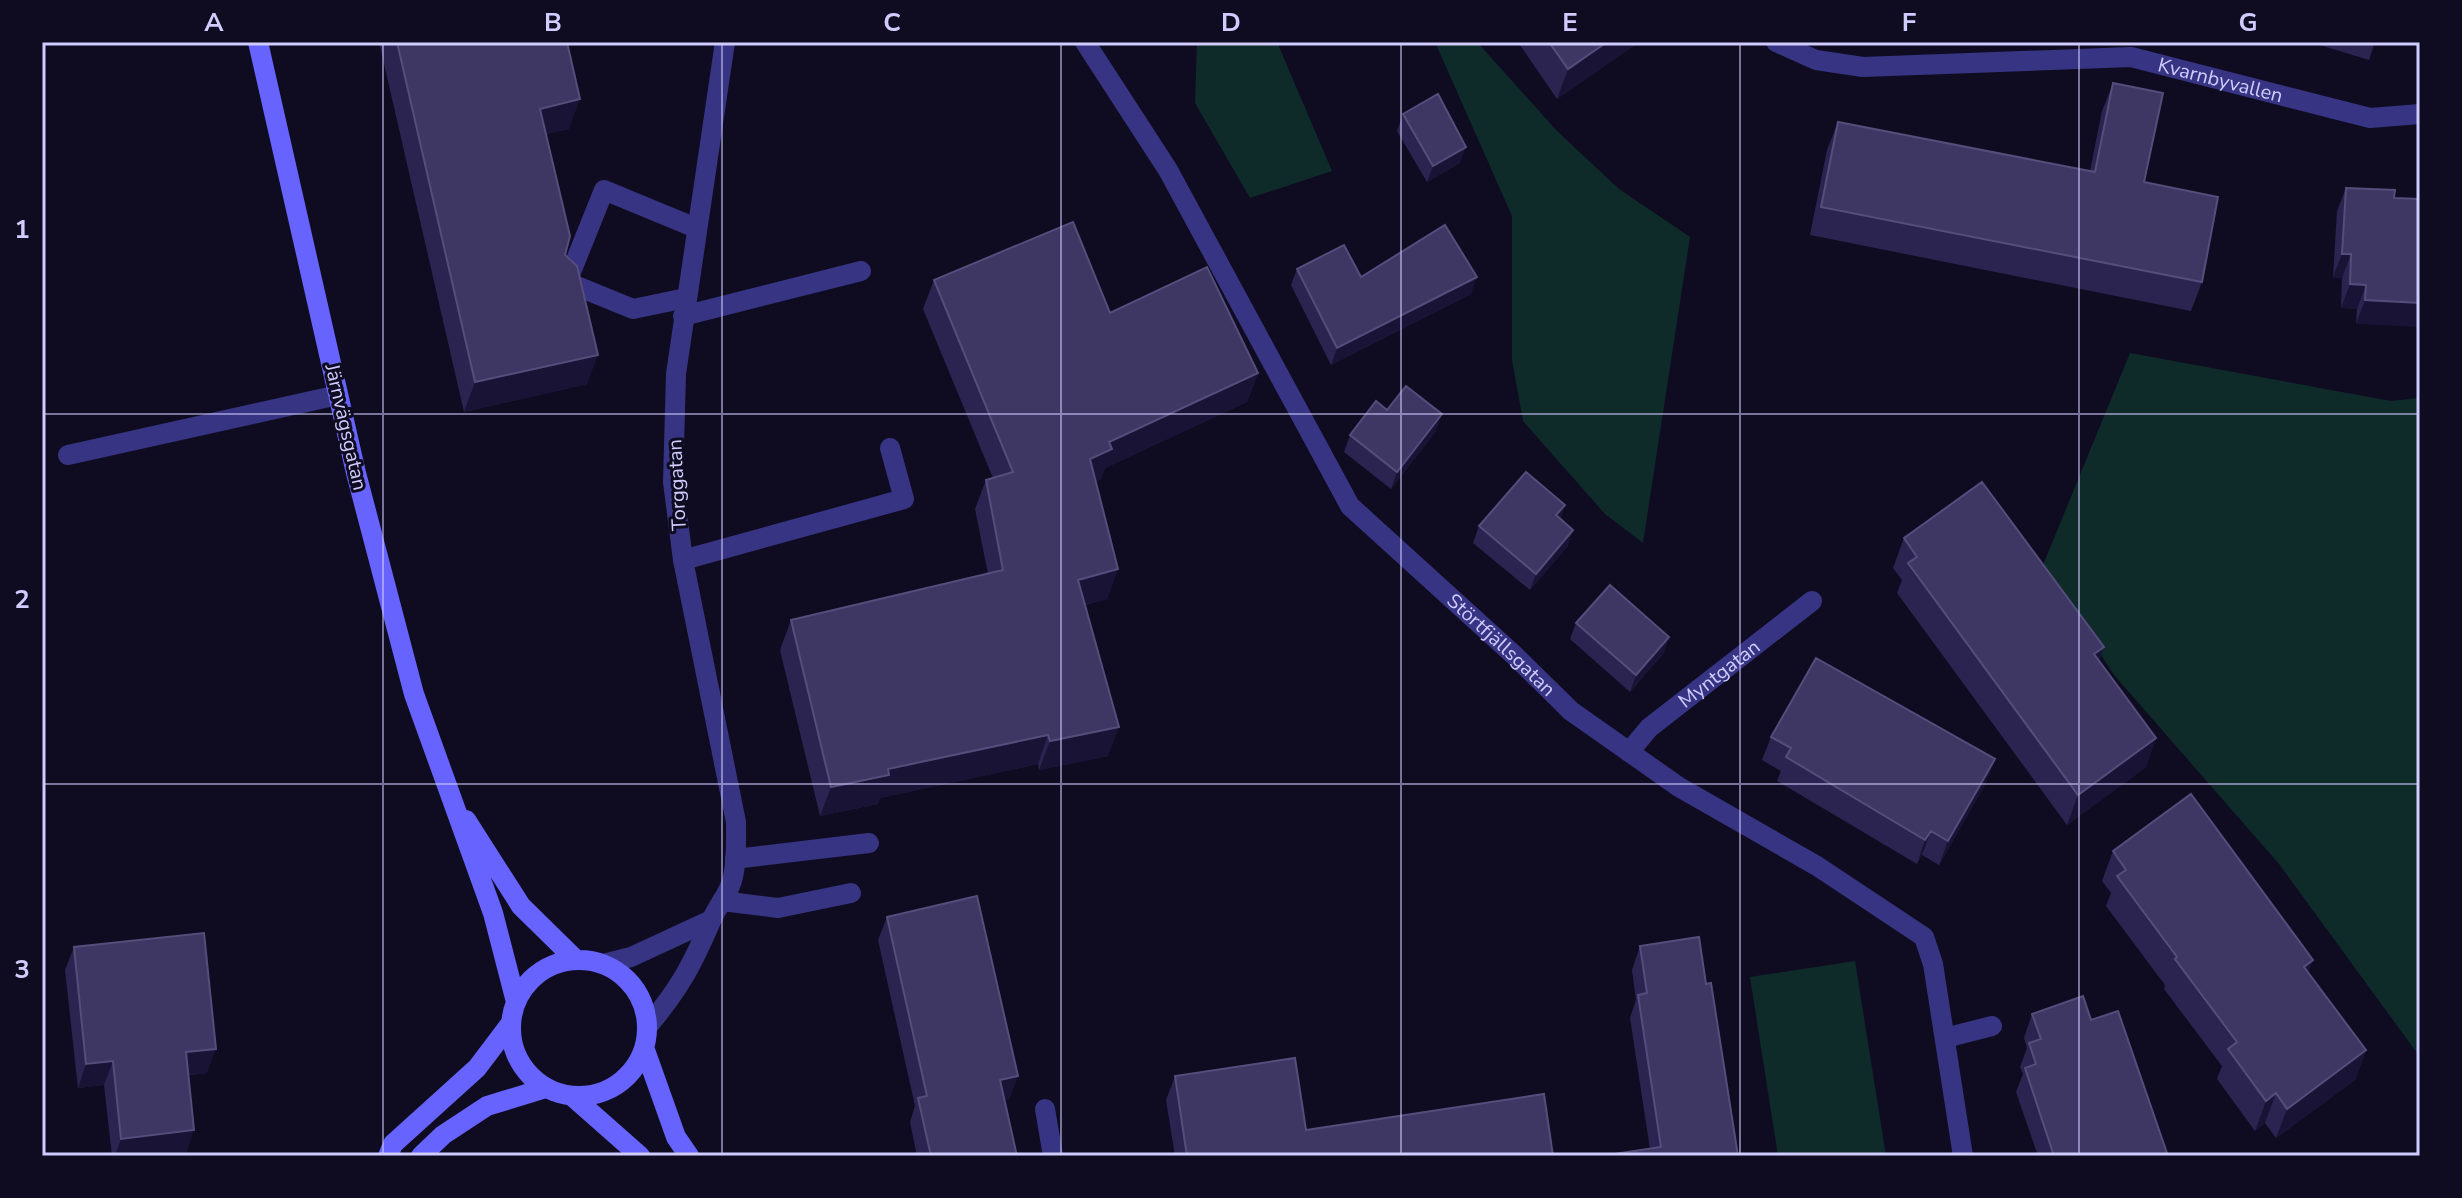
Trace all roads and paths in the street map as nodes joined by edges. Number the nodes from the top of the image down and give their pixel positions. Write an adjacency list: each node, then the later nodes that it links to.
1 (258, 42): 9 (street, Järnvägsgatan)
2 (725, 42): 6 (street, Torggatan)
3 (1085, 42): 14 (street, Störtfjällsgatan)
4 (1782, 44): 5 (street, Kvarnbyvallen)
5 (2420, 114)
6 (696, 228): 8 (street, Torggatan); 8 (street)
7 (861, 271): 8 (street)
8 (685, 307): 12 (street, Torggatan)
9 (338, 395): 11 (street); 15 (street, Järnvägsgatan)
10 (890, 448): 12 (street)
11 (68, 455)
12 (683, 560): 17 (street, Torggatan)
13 (1812, 601): 14 (street, Myntgatan)
14 (1629, 752): 27 (street, Störtfjällsgatan)
15 (456, 805): 21 (street, Järnvägsgatan); 23 (street, Järnvägsgatan)
16 (869, 843): 17 (street)
17 (735, 859): 19 (street, Torggatan)
18 (851, 893): 19 (street)
19 (722, 901): 20 (street, Torggatan)
20 (711, 920): 22 (street); 25 (street, Torggatan)
21 (576, 960): 22 (street); 23 (street)
22 (603, 964): 25 (street)
23 (516, 1002): 24 (street)
24 (511, 1023): 29 (street); 32 (street)
25 (648, 1026): 28 (street)
26 (1992, 1026): 27 (street)
27 (1945, 1038): 37 (street, Störtfjällsgatan)
28 (645, 1050): 30 (street); 35 (street)
29 (546, 1088): 30 (street); 33 (street)
30 (572, 1096): 34 (street)
31 (1045, 1109): 36 (street)
32 (388, 1156)
33 (421, 1156)
34 (640, 1156)
35 (689, 1156)
36 (1053, 1156)
37 (1963, 1156)

